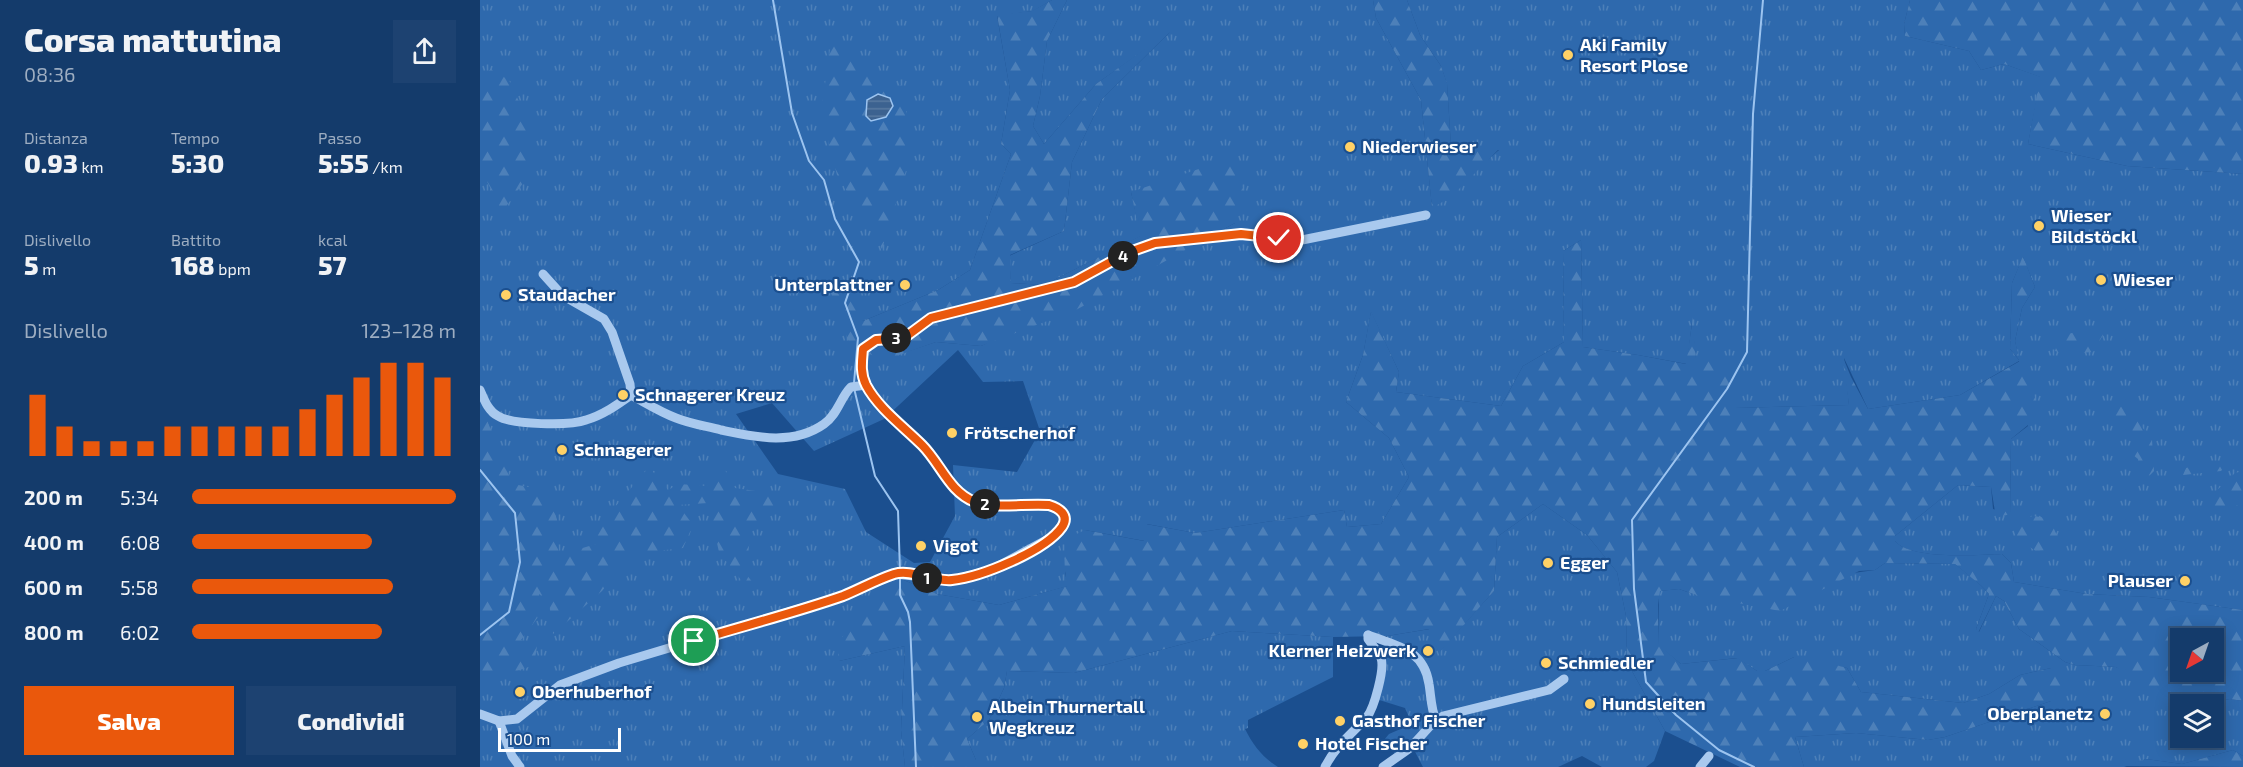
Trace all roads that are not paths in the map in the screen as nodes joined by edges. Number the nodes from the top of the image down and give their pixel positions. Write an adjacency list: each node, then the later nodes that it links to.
1 (1426, 215): 3 (street)
2 (543, 274): 5 (street)
3 (859, 386): 5 (street); 8 (street)
4 (480, 390): 5 (street)
5 (631, 395)
6 (1564, 679): 9 (street)
7 (480, 714): 8 (street)
8 (499, 721): 10 (street)
9 (1436, 721): 14 (street); 15 (street)
10 (512, 756): 12 (street); 13 (street)
11 (1709, 756): 16 (street)
12 (512, 767)
13 (520, 767)
14 (1325, 767)
15 (1383, 767)
16 (1700, 767)

